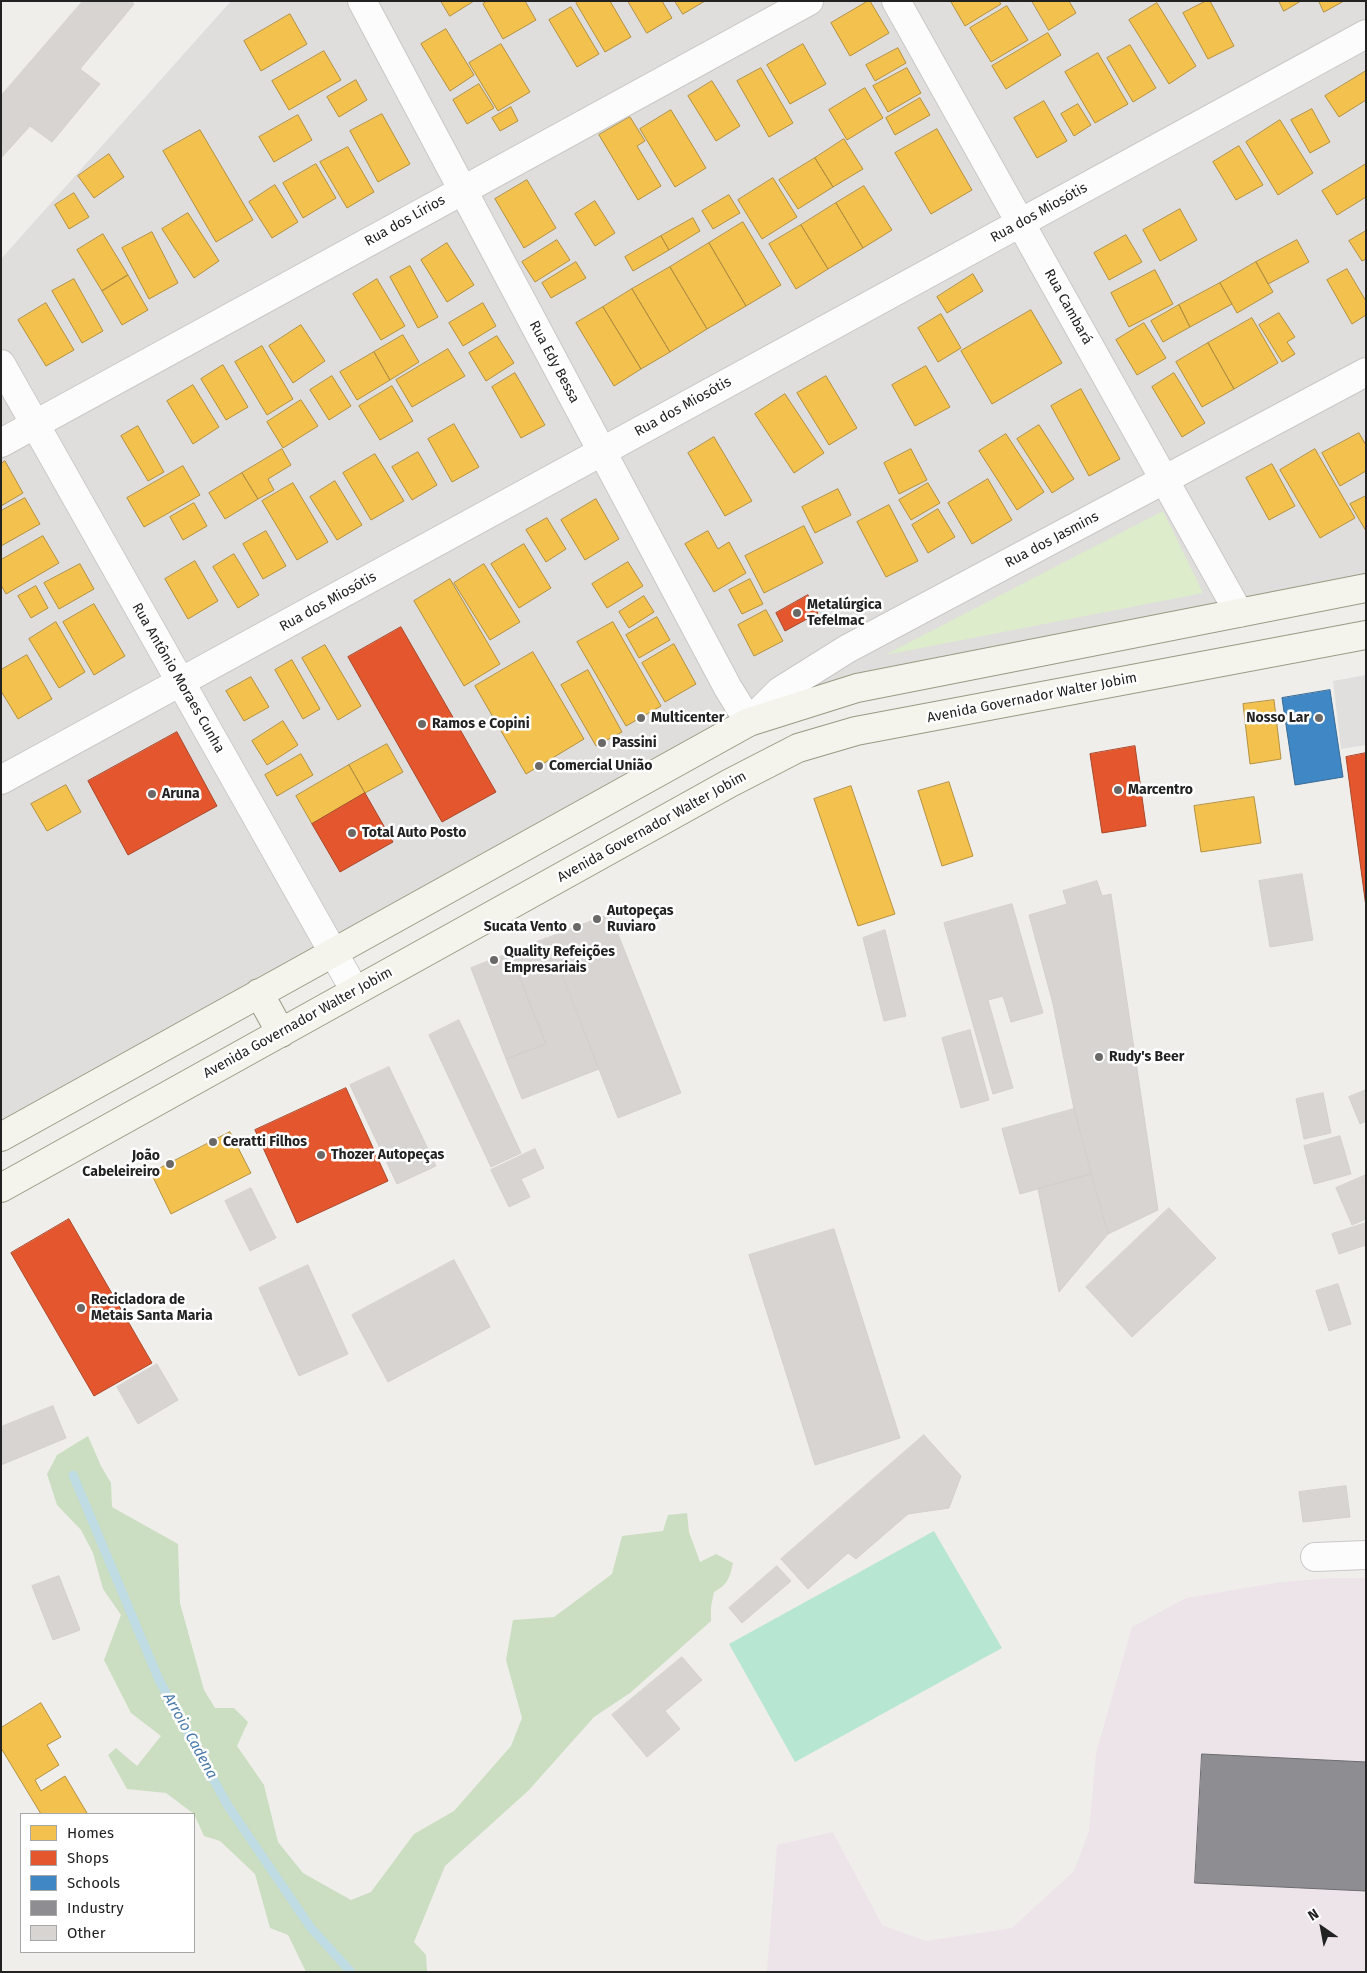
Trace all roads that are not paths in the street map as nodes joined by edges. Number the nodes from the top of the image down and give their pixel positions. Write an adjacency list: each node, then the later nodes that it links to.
1 (362, 1): 5 (street, Rua Edy Bessa)
2 (809, 1): 5 (street, Rua dos Lírios)
3 (896, 1): 6 (street, Rua Cambará)
4 (1366, 34): 6 (street, Rua dos Miosótis)
5 (462, 190): 9 (street, Rua dos Lírios); 11 (street, Rua Edy Bessa)
6 (1021, 223): 11 (street, Rua dos Miosótis); 12 (street, Rua Cambará)
7 (1, 364): 9 (street, Rua Antônio Moraes Cunha)
8 (1366, 372): 12 (street, Rua dos Jasmins)
9 (34, 424): 10 (street, Rua dos Lírios); 16 (street, Rua Antônio Moraes Cunha)
10 (1, 442)
11 (602, 452): 16 (street, Rua dos Miosótis); 17 (street, Rua Edy Bessa)
12 (1165, 480): 14 (street, Rua Cambará); 17 (street, Rua dos Jasmins)
13 (1366, 588): 14 (main road)
14 (1239, 613): 17 (main road)
15 (1366, 635): 20 (main road, Avenida Governador Walter Jobim)
16 (180, 682): 18 (street, Rua dos Miosótis); 19 (street, Rua Antônio Moraes Cunha)
17 (749, 722): 19 (main road)
18 (1, 780)
19 (334, 952): 20 (street, Rua Antônio Moraes Cunha); 21 (main road)
20 (356, 991): 22 (main road, Avenida Governador Walter Jobim)
21 (259, 993): 22 (main road); 23 (main road)
22 (281, 1033): 24 (main road, Avenida Governador Walter Jobim)
23 (1, 1137)
24 (1, 1188)
25 (1366, 1555): 26 (street)
26 (1315, 1557)

